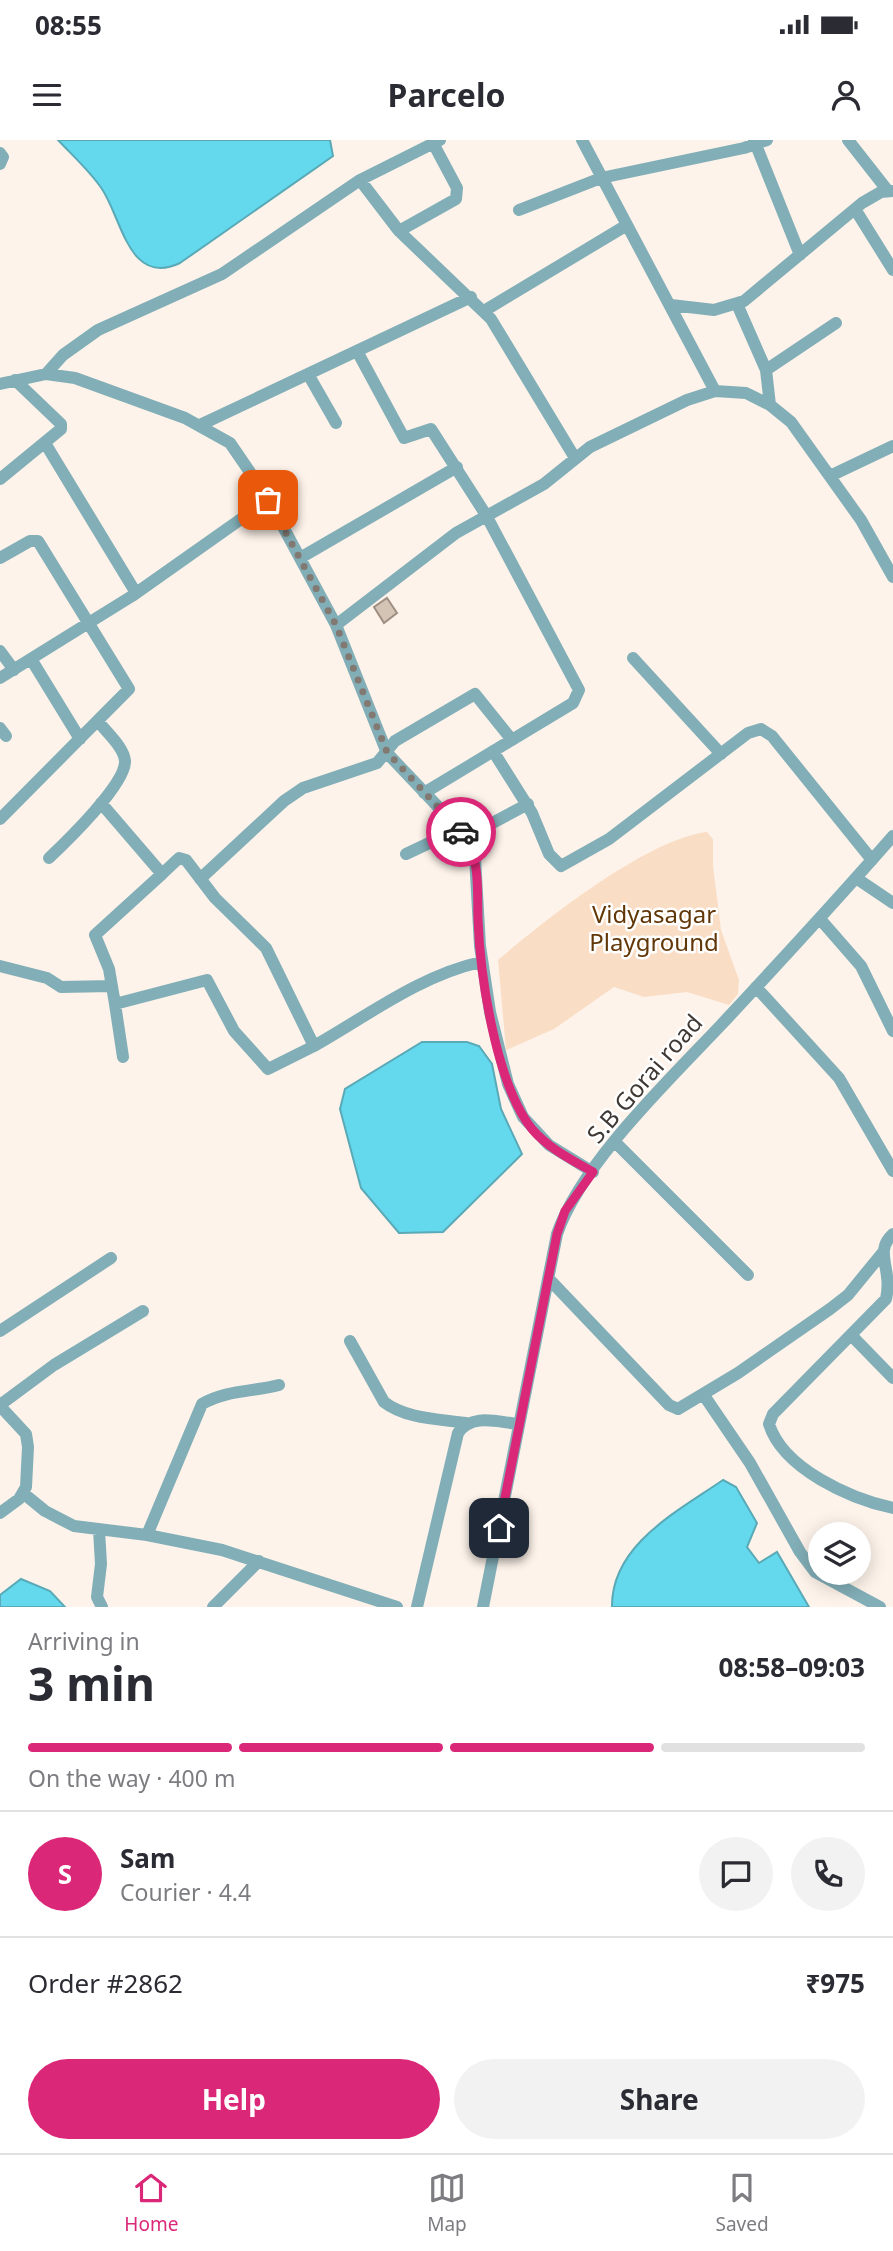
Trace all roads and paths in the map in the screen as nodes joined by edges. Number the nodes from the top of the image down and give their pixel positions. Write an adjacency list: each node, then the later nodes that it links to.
1 (582, 140): 7 (street)
2 (848, 140): 9 (street)
3 (436, 142): 8 (street); 13 (street)
4 (759, 142): 7 (street); 14 (street)
5 (0, 153): 6 (street)
6 (0, 164)
7 (601, 178): 11 (street); 12 (street)
8 (360, 180): 13 (street); 23 (street)
9 (890, 191): 10 (street)
10 (855, 209): 14 (street); 15 (street)
11 (519, 210)
12 (626, 225): 17 (street); 19 (street)
13 (399, 231): 16 (street)
14 (800, 255): 18 (street)
15 (893, 270)
16 (471, 297): 19 (street); 21 (street)
17 (671, 304): 18 (street); 27 (street)
18 (737, 304): 22 (street)
19 (484, 311): 33 (street)
20 (836, 323): 22 (street)
21 (357, 351): 24 (street); 34 (street)
22 (766, 370): 28 (street)
23 (46, 374): 25 (street); 30 (street)
24 (308, 374): 29 (street); 30 (street)
25 (15, 380): 26 (street); 31 (street)
26 (0, 384)
27 (715, 391): 28 (street); 33 (street)
28 (770, 405): 35 (street)
29 (336, 423)
30 (200, 425): 37 (street)
31 (45, 443): 36 (street); 42 (street)
32 (893, 446): 35 (street)
33 (575, 458): 38 (street)
34 (457, 467): 38 (street); 40 (street)
35 (830, 476): 41 (street)
36 (0, 478)
37 (268, 500): 40 (street); 42 (street)
38 (486, 515): 44 (street); 52 (street)
39 (1, 556): 43 (street)
40 (300, 558): 44 (street)
41 (893, 577)
42 (136, 593): 43 (street)
43 (89, 622): 47 (street); 50 (street)
44 (336, 625): 54 (street)
45 (0, 651): 48 (street)
46 (633, 658): 55 (street)
47 (31, 659): 48 (street); 51 (street)
48 (14, 670): 49 (street)
49 (0, 678)
50 (98, 721): 51 (street); 57 (street)
51 (80, 739): 59 (street)
52 (512, 740): 53 (street); 54 (street)
53 (493, 751): 56 (street); 58 (street)
54 (387, 752): 56 (street); 67 (street)
55 (721, 754): 58 (street); 64 (street)
56 (424, 793): 60 (street)
57 (100, 803): 63 (street); 65 (street)
58 (528, 804): 60 (street)
59 (0, 819)
60 (462, 833): 62 (street); 70 (street)
61 (893, 836): 64 (street, S.B Gorai road)
62 (406, 854)
63 (49, 858)
64 (872, 860): 66 (street, S.B Gorai road)
65 (162, 874): 67 (street); 72 (street)
66 (856, 878): 68 (street); 69 (street, S.B Gorai road)
67 (200, 879): 76 (street)
68 (893, 902)
69 (820, 919): 73 (street, S.B Gorai road); 75 (street)
70 (481, 962): 76 (street); 80 (street)
71 (0, 966): 72 (street)
72 (112, 986): 74 (street)
73 (756, 988): 78 (street, S.B Gorai road); 79 (street)
74 (115, 1004): 76 (street); 77 (street)
75 (893, 1031)
76 (314, 1046)
77 (123, 1057)
78 (615, 1142): 80 (street, S.B Gorai road); 84 (street)
79 (893, 1171)
80 (593, 1172): 85 (street, S.B Gorai road)
81 (893, 1234): 82 (street)
82 (884, 1251): 86 (street); 93 (street)
83 (111, 1258): 88 (street)
84 (748, 1275)
85 (548, 1278): 93 (street); 96 (street, S.B Gorai road)
86 (893, 1286): 89 (street)
87 (143, 1311): 94 (street)
88 (0, 1331)
89 (851, 1335): 91 (street); 98 (street)
90 (351, 1341): 95 (street)
91 (893, 1378)
92 (279, 1385): 101 (street)
93 (703, 1394): 108 (street)
94 (0, 1406): 97 (street)
95 (466, 1423): 96 (street); 106 (street)
96 (519, 1424): 107 (street, S.B Gorai road)
97 (23, 1493): 99 (street); 100 (street)
98 (893, 1508)
99 (0, 1513)
100 (99, 1530): 101 (street); 103 (street)
101 (147, 1535): 102 (street)
102 (259, 1561): 104 (street); 105 (street)
103 (102, 1607)
104 (213, 1607)
105 (397, 1607)
106 (417, 1607)
107 (483, 1607)
108 (880, 1607)

